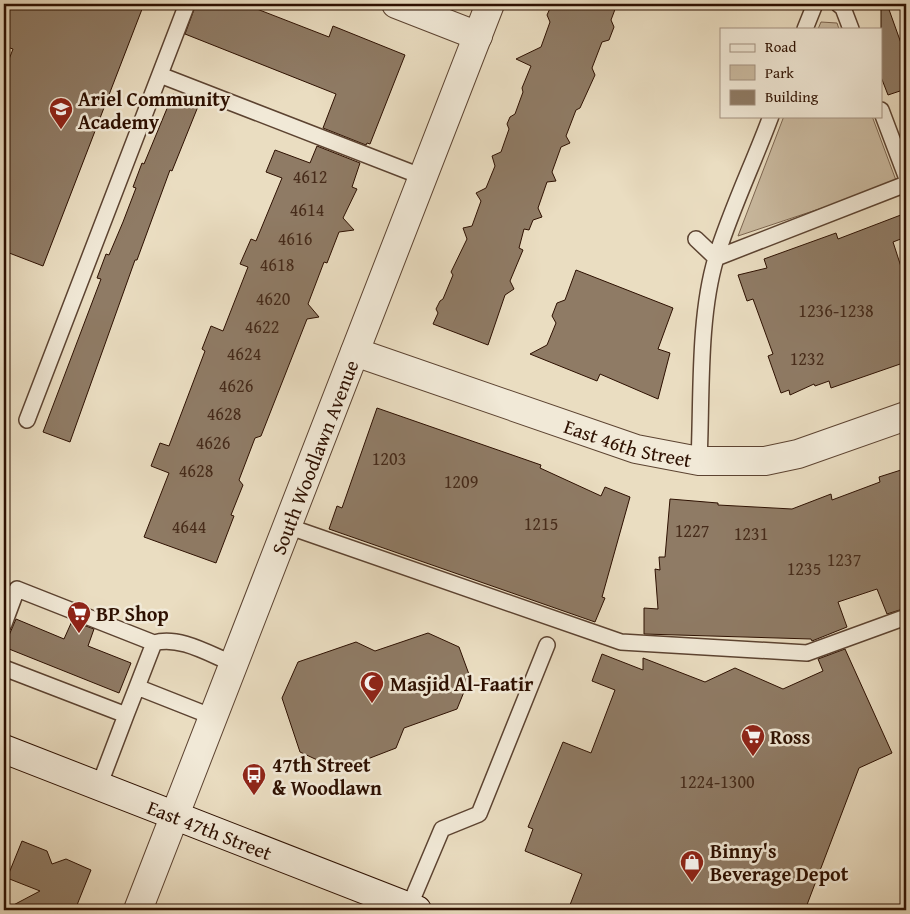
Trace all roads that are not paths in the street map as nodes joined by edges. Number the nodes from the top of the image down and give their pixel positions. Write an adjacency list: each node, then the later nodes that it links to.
1 (187, 4): 9 (lane)
2 (396, 4): 8 (street)
3 (490, 4): 8 (street, South Woodlawn Avenue)
4 (815, 4): 6 (lane)
5 (838, 4): 7 (lane)
6 (806, 28)
7 (850, 28)
8 (478, 36): 13 (street, South Woodlawn Avenue)
9 (160, 75): 13 (lane); 19 (lane)
10 (882, 113): 12 (lane)
11 (770, 118): 16 (lane)
12 (906, 176)
13 (423, 177): 17 (street, South Woodlawn Avenue)
14 (906, 184): 16 (lane)
15 (696, 239): 16 (lane)
16 (716, 258): 20 (lane)
17 (355, 352): 20 (street, East 46th Street); 21 (street, South Woodlawn Avenue)
18 (906, 416): 20 (street, East 46th Street)
19 (27, 420)
20 (699, 461)
21 (287, 526): 22 (lane); 26 (street, South Woodlawn Avenue)
22 (906, 617)
23 (4, 624): 24 (lane)
24 (154, 643): 26 (lane); 28 (lane)
25 (547, 646): 34 (lane)
26 (234, 664): 30 (street, South Woodlawn Avenue)
27 (4, 668): 29 (lane)
28 (137, 687): 29 (lane); 30 (lane)
29 (126, 715): 32 (lane)
30 (213, 717): 33 (street, South Woodlawn Avenue)
31 (4, 749): 32 (street, East 47th Street)
32 (99, 786): 33 (street, East 47th Street)
33 (175, 816): 34 (street, East 47th Street); 35 (street, South Woodlawn Avenue)
34 (413, 909)
35 (138, 910)

